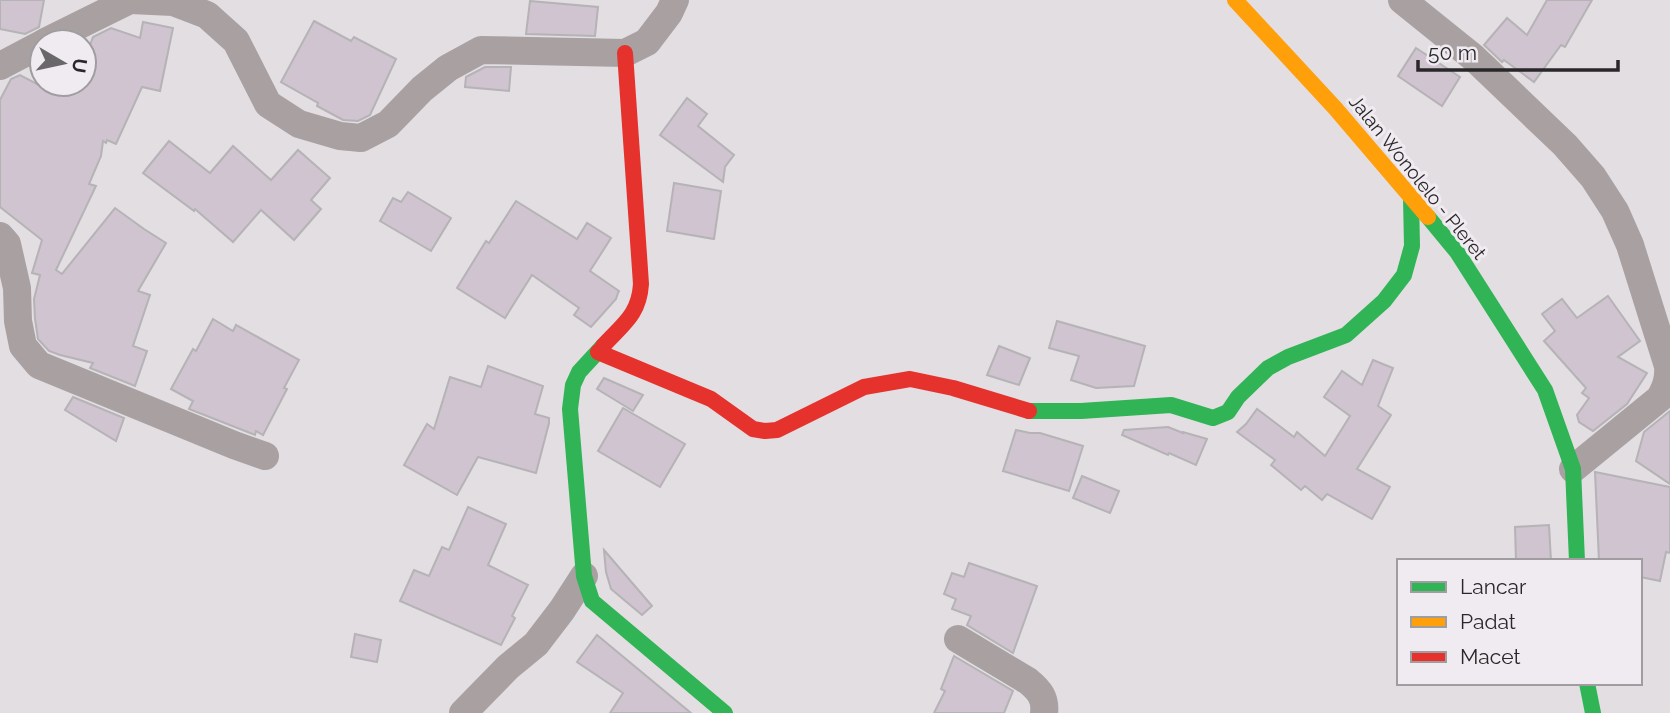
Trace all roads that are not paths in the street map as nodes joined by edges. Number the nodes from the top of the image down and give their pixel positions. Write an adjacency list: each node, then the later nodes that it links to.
1 (130, 0): 5 (street); 7 (street)
2 (675, 0): 7 (street)
3 (1235, 0): 9 (street, Jalan Wonolelo - Pleret)
4 (1402, 0): 13 (street)
5 (74, 28)
6 (28, 51): 8 (street)
7 (625, 53): 11 (street)
8 (0, 66)
9 (1411, 198): 11 (street); 13 (street, Jalan Wonolelo - Pleret)
10 (0, 236): 12 (street)
11 (598, 352): 15 (street)
12 (265, 456)
13 (1573, 469): 14 (street, Jalan Wonolelo - Pleret)
14 (1577, 559)
15 (584, 576): 18 (street); 19 (street)
16 (958, 639): 20 (street)
17 (1587, 685): 21 (street)
18 (463, 713)
19 (724, 713)
20 (1044, 713)
21 (1593, 713)

